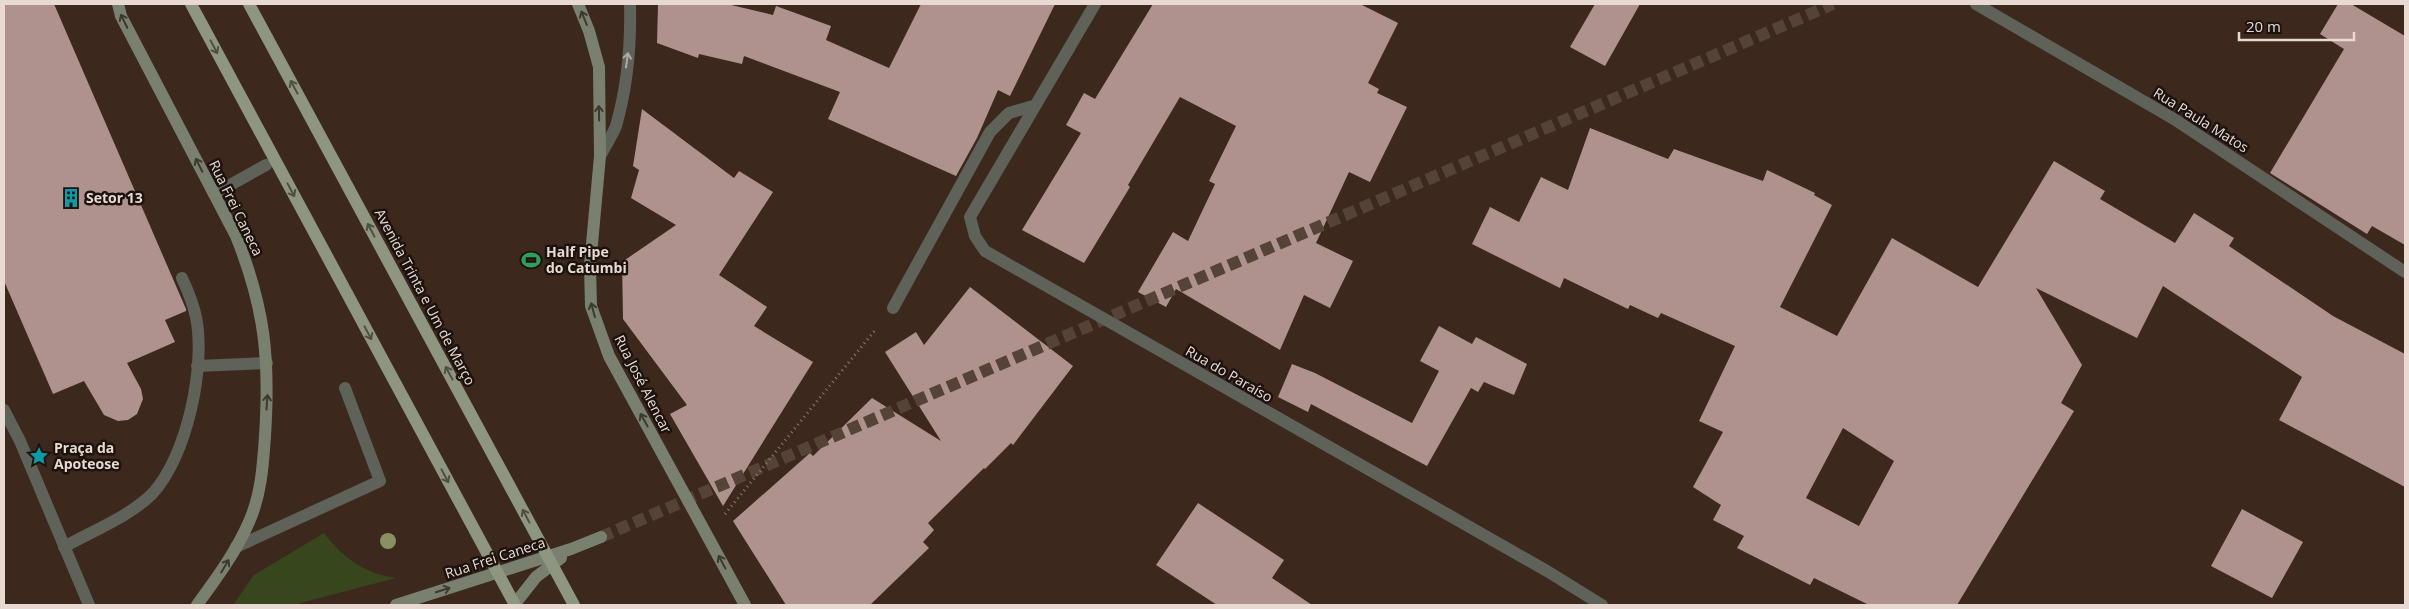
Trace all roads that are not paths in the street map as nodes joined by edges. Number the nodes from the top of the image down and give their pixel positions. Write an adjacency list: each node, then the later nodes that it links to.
1 (118, 4): 11 (street, Rua Frei Caneca, one-way to 1)
2 (191, 4): 26 (main road, one-way to 26, bridge)
3 (249, 4): 27 (main road, Avenida Trinta e Um de Março, one-way to 3, bridge)
4 (578, 4): 9 (street, Rua José Alencar, one-way to 4)
5 (630, 4): 9 (street, one-way to 5)
6 (1095, 4): 8 (street)
7 (1976, 4): 12 (street, Rua Paula Matos)
8 (1033, 106): 14 (street); 29 (street, Rua do Paraíso)
9 (600, 156): 28 (street, Rua José Alencar, one-way to 9)
10 (266, 165): 11 (street)
11 (214, 194): 15 (street, Rua Frei Caneca)
12 (2405, 272)
13 (182, 278): 16 (street)
14 (893, 308)
15 (267, 363): 16 (street); 20 (street, Rua Frei Caneca, one-way to 15)
16 (197, 366): 21 (street)
17 (346, 388): 20 (street)
18 (4, 410): 21 (street)
19 (601, 537): 22 (street, Rua Frei Caneca)
20 (236, 546): 24 (street, Rua Frei Caneca, one-way to 20)
21 (64, 547): 23 (street)
22 (571, 549): 25 (street, Rua Frei Caneca, one-way to 22); 26 (street)
23 (89, 605)
24 (197, 605)
25 (396, 605)
26 (514, 605)
27 (574, 605)
28 (745, 605)
29 (1602, 605)

